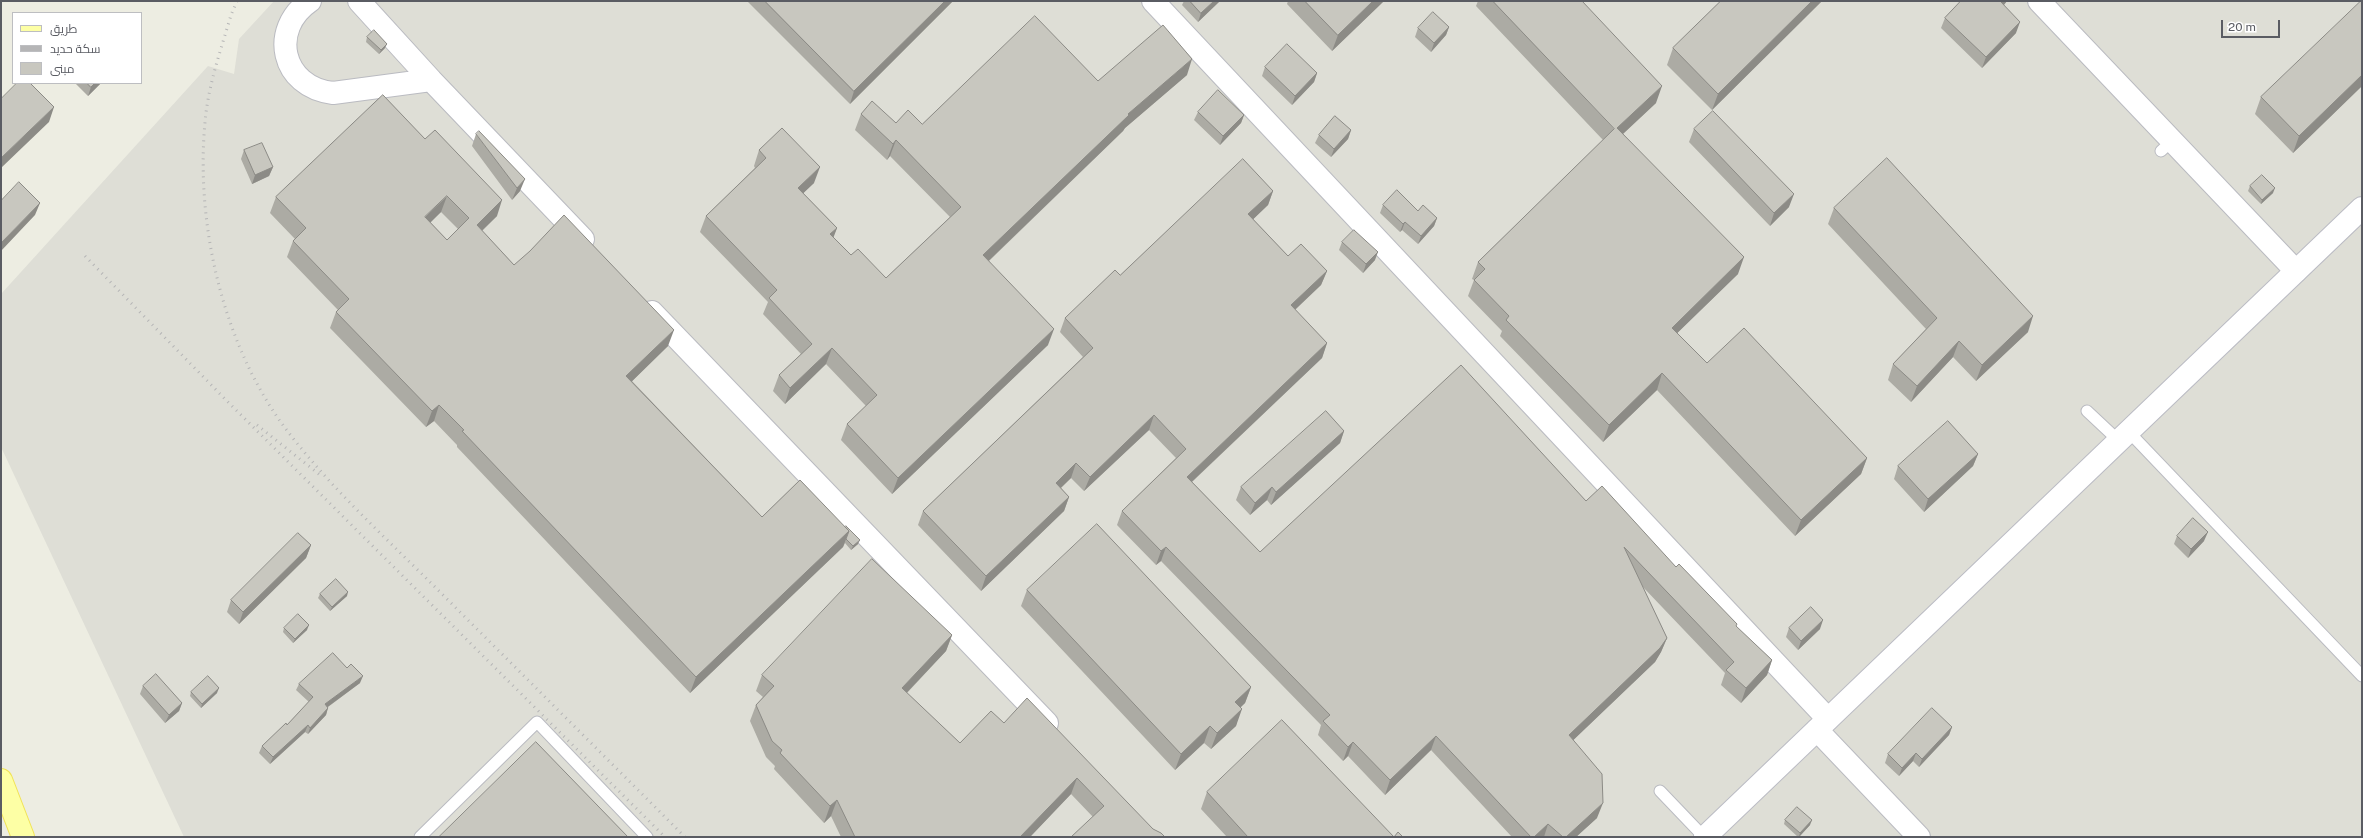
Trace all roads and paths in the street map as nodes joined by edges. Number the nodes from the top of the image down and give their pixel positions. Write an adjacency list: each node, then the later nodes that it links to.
1 (310, 1): 5 (street)
2 (359, 1): 5 (street)
3 (1153, 1): 13 (street)
4 (2039, 1): 8 (street)
5 (430, 80): 7 (street)
6 (2362, 208): 8 (street)
7 (596, 252)
8 (2296, 271): 11 (street)
9 (639, 298): 14 (street)
10 (2087, 411): 11 (lane)
11 (2124, 436): 12 (lane); 13 (street)
12 (2362, 676)
13 (1823, 724): 20 (street); 21 (street)
14 (1063, 740)
15 (1, 780): 17 (main road)
16 (1660, 791): 20 (lane)
17 (23, 837)
18 (420, 837): 19 (lane)
19 (647, 837)
20 (1705, 837)
21 (1919, 837)

